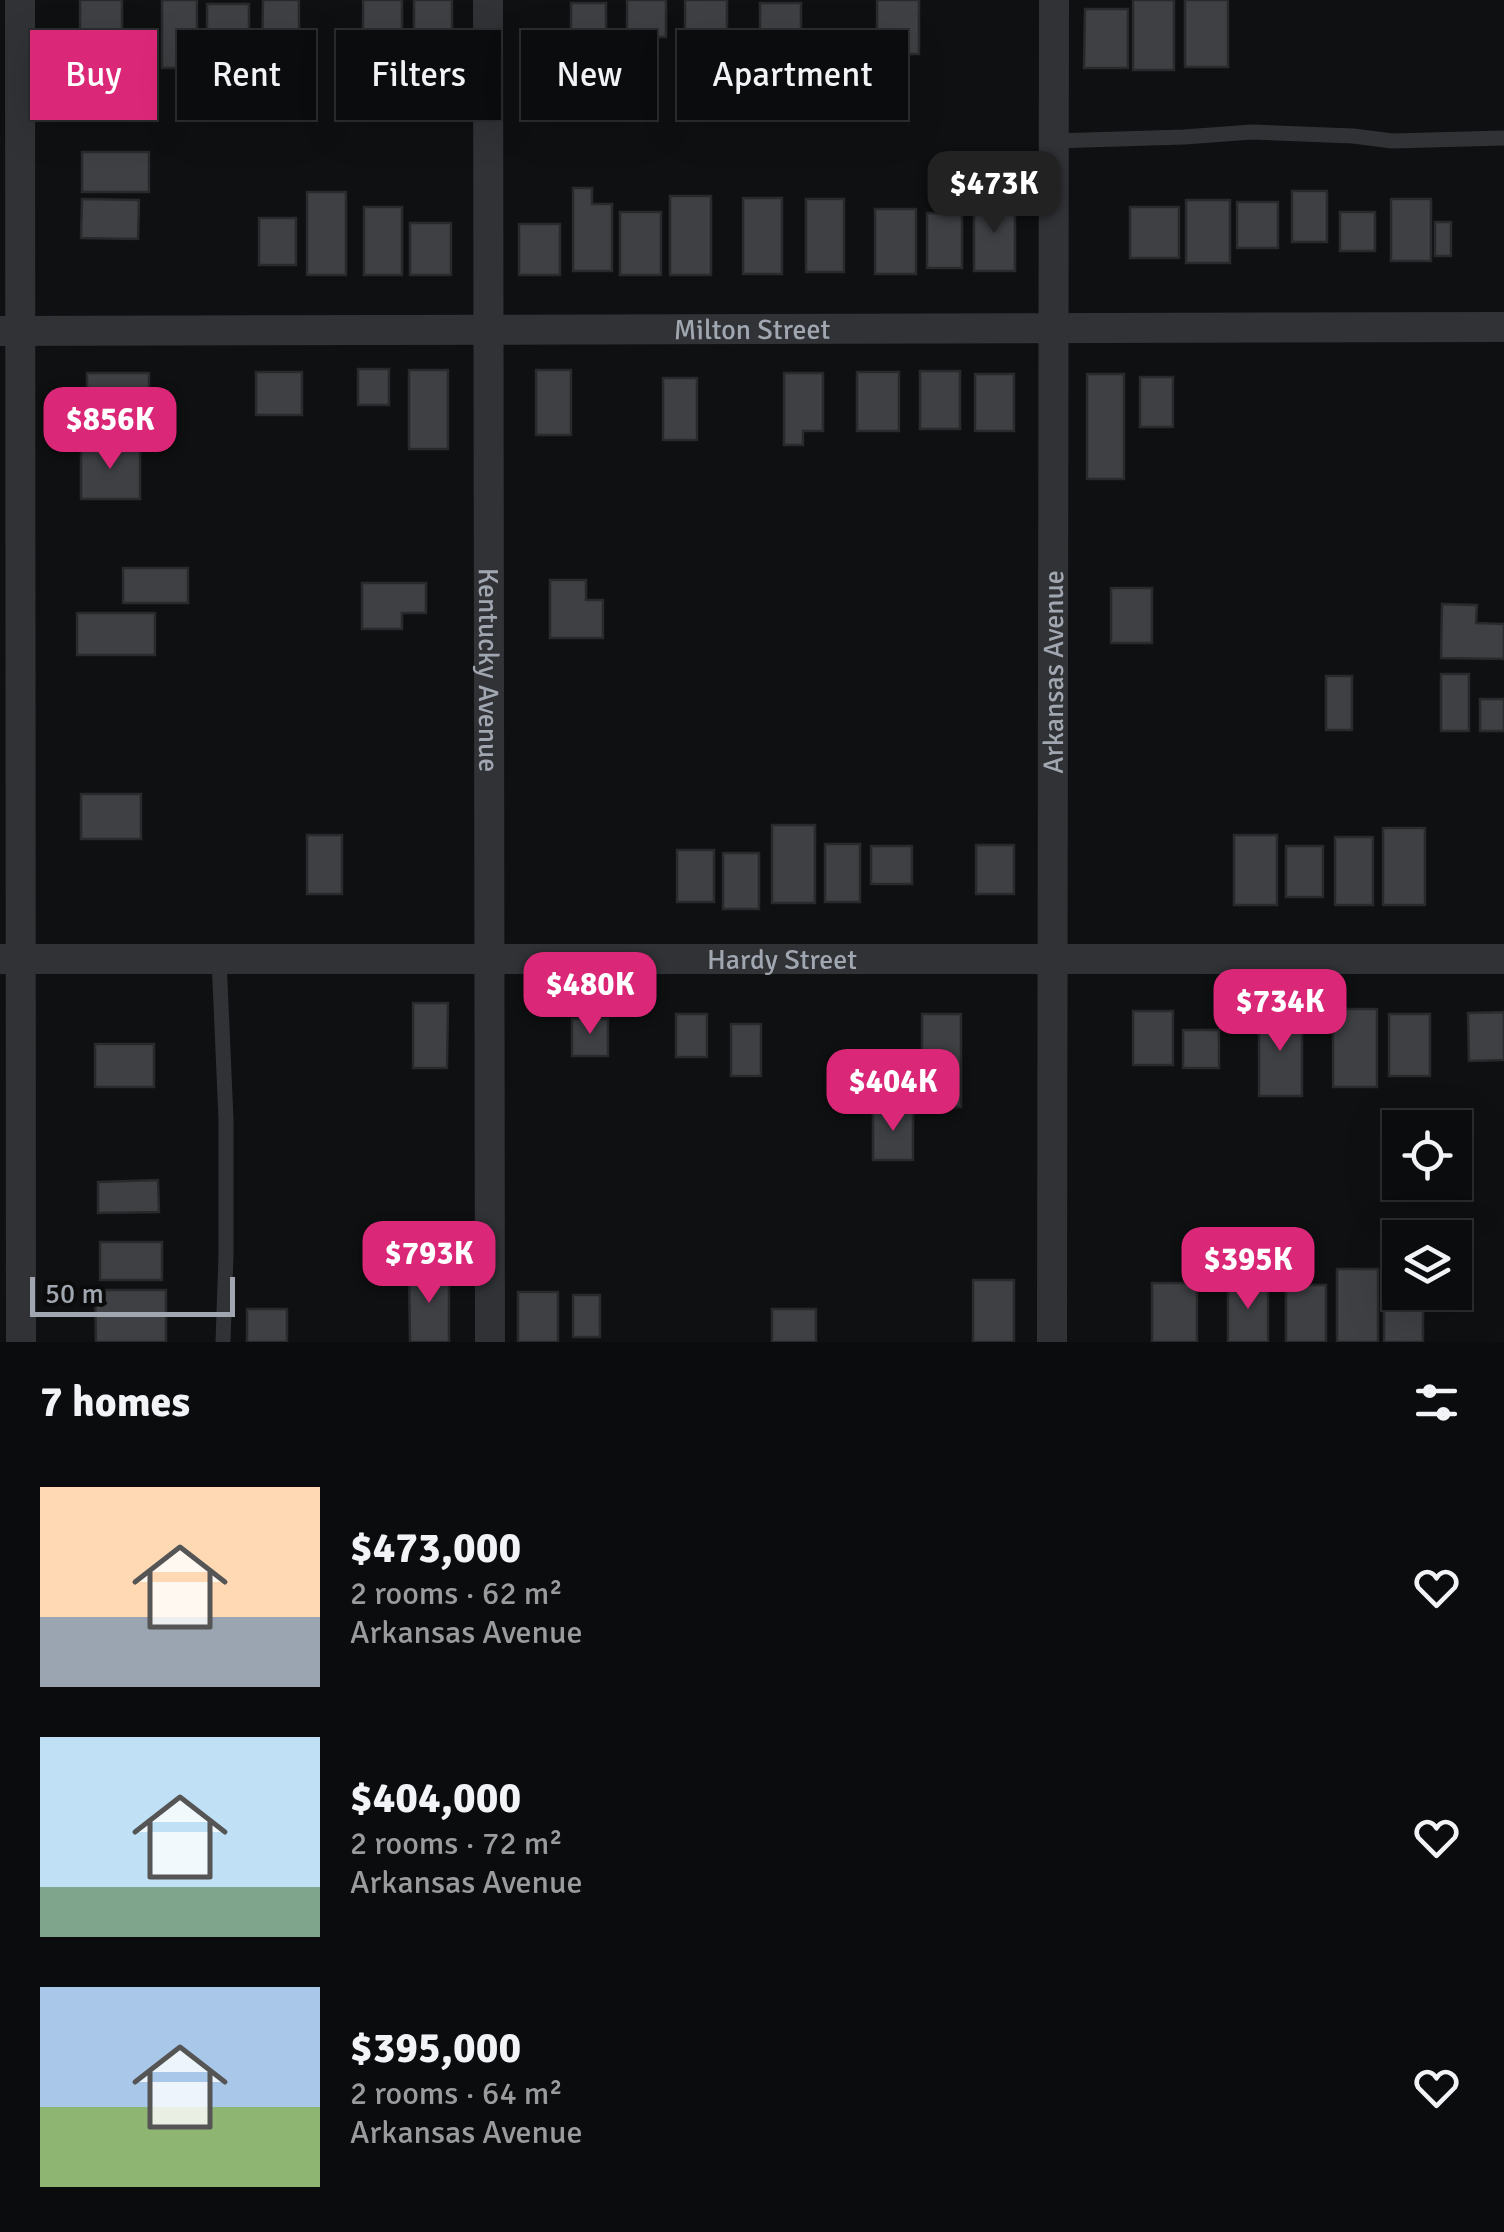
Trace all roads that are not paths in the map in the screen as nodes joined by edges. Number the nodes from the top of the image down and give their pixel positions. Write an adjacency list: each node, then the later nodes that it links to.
1 (20, 0): 9 (street)
2 (488, 0): 8 (street, Kentucky Avenue)
3 (1054, 0): 5 (street, Arkansas Avenue)
4 (1504, 138): 5 (lane)
5 (1054, 141): 7 (street, Arkansas Avenue)
6 (1504, 327): 7 (street, Milton Street)
7 (1054, 328): 8 (street, Milton Street); 14 (street, Arkansas Avenue)
8 (488, 330): 9 (street, Milton Street); 13 (street, Kentucky Avenue)
9 (10, 331): 10 (street)
10 (9, 535): 11 (street)
11 (10, 959): 12 (street, Hardy Street); 16 (street)
12 (219, 959): 13 (street, Hardy Street); 17 (lane)
13 (489, 959): 14 (street, Hardy Street); 18 (street, Kentucky Avenue)
14 (1054, 959): 15 (street, Hardy Street); 19 (street, Arkansas Avenue)
15 (1504, 959)
16 (21, 1342)
17 (223, 1342)
18 (490, 1342)
19 (1052, 1342)

